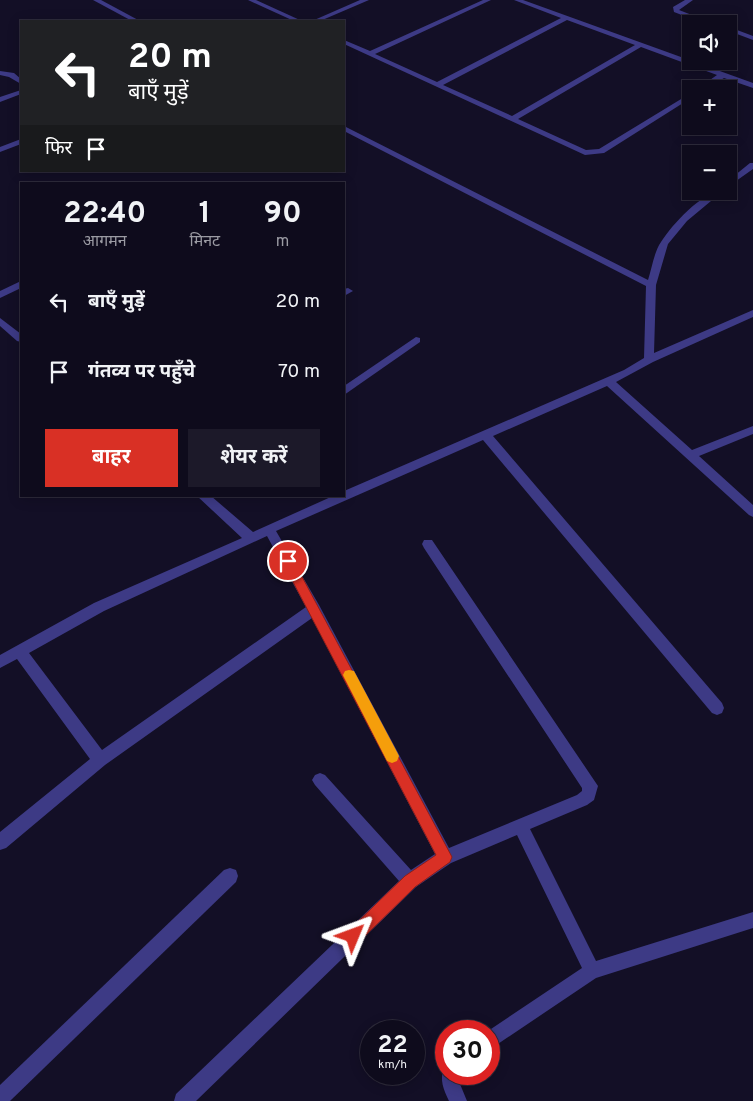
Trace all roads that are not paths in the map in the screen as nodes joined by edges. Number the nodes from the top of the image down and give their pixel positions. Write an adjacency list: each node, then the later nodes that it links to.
1 (96, 0): 9 (street)
2 (251, 0): 10 (street)
3 (366, 0): 11 (street)
4 (488, 0): 16 (street)
5 (517, 0): 8 (street)
6 (690, 0): 7 (street)
7 (687, 15)
8 (566, 18): 15 (street); 21 (street)
9 (135, 20)
10 (297, 20)
11 (317, 20)
12 (737, 33): 13 (street)
13 (753, 38)
14 (345, 42): 16 (street)
15 (640, 44): 18 (street); 26 (street)
16 (369, 54): 21 (street)
17 (0, 73): 20 (street)
18 (723, 75): 19 (street); 22 (street)
19 (715, 80)
20 (20, 81)
21 (437, 85): 26 (street)
22 (753, 86)
23 (20, 92): 24 (street)
24 (0, 100)
25 (682, 101): 26 (street)
26 (511, 120)
27 (345, 129): 34 (street)
28 (20, 141): 29 (street)
29 (0, 150)
30 (753, 165): 31 (street)
31 (737, 178)
32 (708, 200): 34 (street)
33 (20, 285): 35 (street)
34 (651, 285): 40 (street)
35 (0, 295)
36 (753, 313): 40 (street)
37 (0, 321): 38 (street)
38 (20, 338)
39 (416, 340): 42 (street)
40 (649, 360): 41 (street)
41 (608, 381): 44 (street); 45 (street)
42 (345, 390)
43 (753, 430): 45 (street)
44 (486, 436): 48 (street); 56 (street)
45 (690, 455): 49 (street)
46 (204, 497): 51 (street)
47 (344, 497): 50 (street)
48 (345, 497)
49 (753, 512)
50 (270, 529): 51 (street); 53 (street)
51 (252, 539): 54 (street)
52 (428, 544): 59 (street)
53 (314, 609): 57 (street); 61 (street)
54 (19, 651): 55 (street); 57 (street)
55 (0, 662)
56 (718, 708)
57 (100, 760): 60 (street)
58 (320, 780): 63 (street)
59 (520, 825): 61 (street); 65 (street)
60 (0, 842)
61 (445, 857): 63 (street)
62 (230, 876): 68 (street)
63 (410, 881): 69 (street)
64 (753, 920): 65 (street)
65 (592, 971): 66 (street)
66 (500, 1034)
67 (451, 1085): 70 (street)
68 (0, 1098)
69 (183, 1101)
70 (458, 1101)

